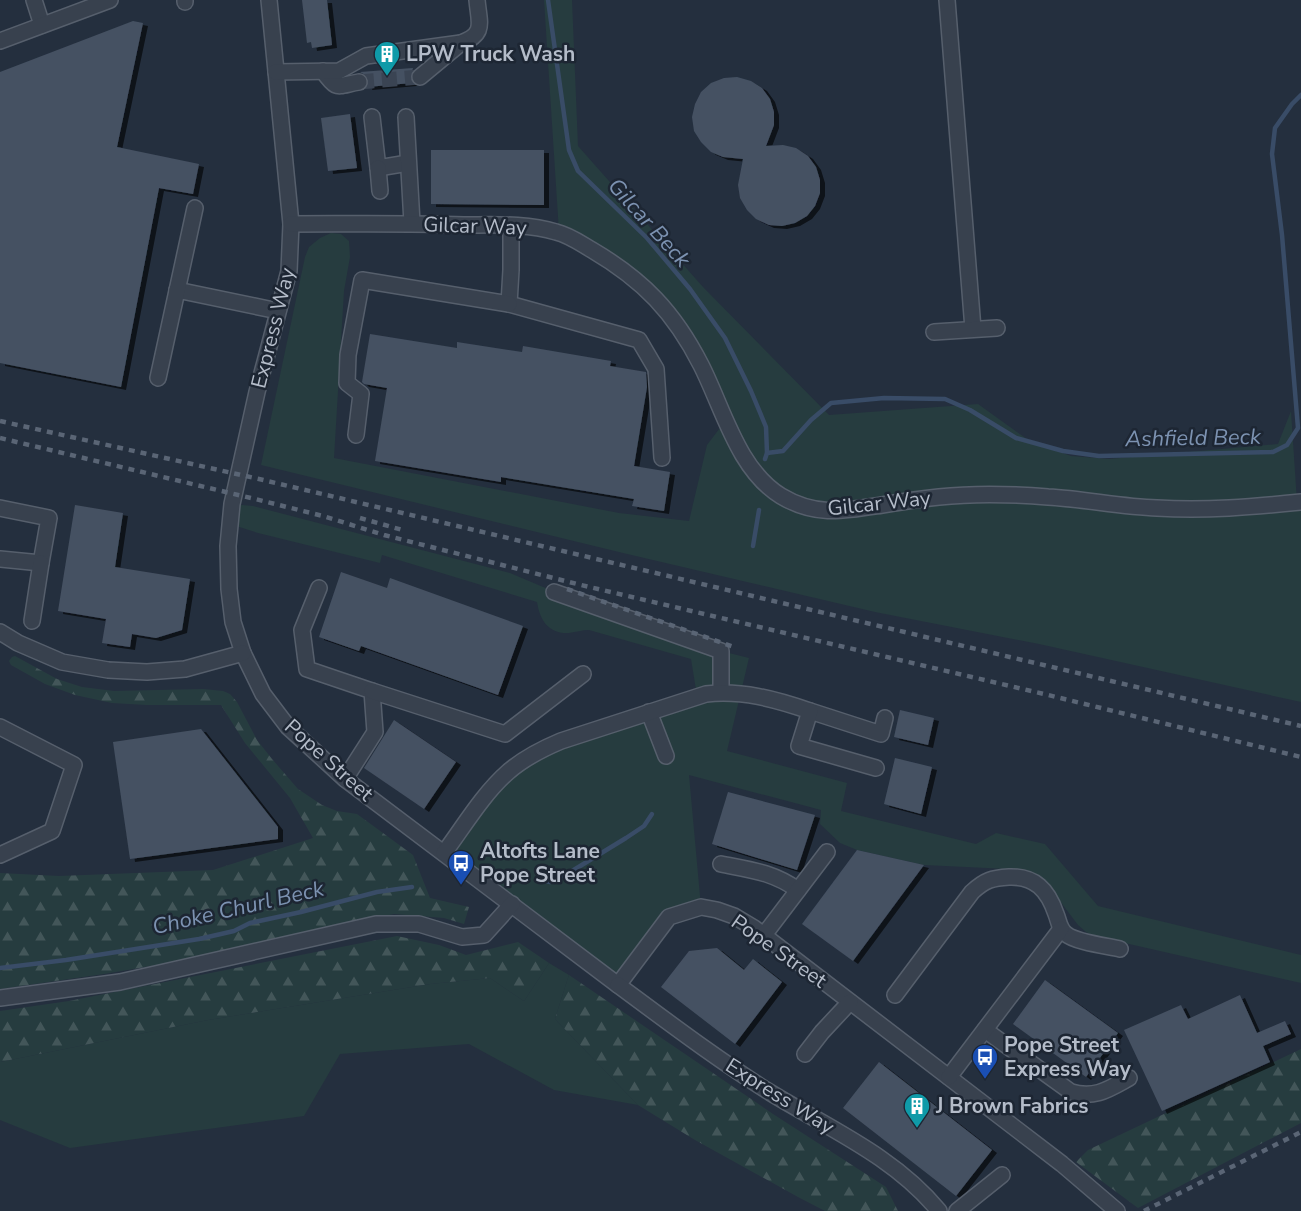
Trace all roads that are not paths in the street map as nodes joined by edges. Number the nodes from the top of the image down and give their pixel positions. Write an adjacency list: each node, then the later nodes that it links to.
1 (34, 0): 6 (street)
2 (110, 0): 6 (street)
3 (269, 0): 10 (street, Express Way)
4 (477, 0): 8 (street)
5 (947, 0): 26 (street)
6 (42, 25): 7 (street)
7 (0, 41)
8 (461, 43): 9 (street); 11 (street)
9 (323, 71): 10 (street); 12 (street)
10 (276, 72): 19 (street, Express Way)
11 (420, 77)
12 (359, 82)
13 (372, 117): 16 (street)
14 (406, 117): 15 (street, Gilcar Way)
15 (408, 163): 16 (street); 20 (street, Gilcar Way)
16 (378, 168): 17 (street)
17 (380, 191)
18 (195, 208): 22 (street)
19 (291, 224): 20 (street, Gilcar Way); 24 (street, Express Way)
20 (412, 224): 21 (street, Gilcar Way)
21 (511, 226): 23 (street); 31 (street, Gilcar Way)
22 (177, 291): 24 (street); 28 (street)
23 (508, 304): 29 (street); 30 (street)
24 (278, 311): 39 (street, Express Way)
25 (997, 328): 26 (street)
26 (973, 329): 27 (street)
27 (934, 332)
28 (158, 378)
29 (356, 435)
30 (662, 458)
31 (1301, 502)
32 (0, 508): 34 (street)
33 (0, 559): 34 (street)
34 (41, 563): 37 (street)
35 (319, 588): 41 (street)
36 (560, 599): 42 (street)
37 (32, 621)
38 (0, 632): 39 (street)
39 (243, 653): 49 (street, Pope Street)
40 (583, 675): 41 (street)
41 (372, 691): 49 (street)
42 (721, 692): 43 (street); 44 (street)
43 (810, 711): 45 (street); 48 (street)
44 (649, 712): 47 (street); 51 (street)
45 (885, 718)
46 (0, 727): 52 (street)
47 (666, 756)
48 (876, 768)
49 (345, 779): 51 (street, Pope Street)
50 (827, 852): 54 (street)
51 (444, 853): 55 (street, Pope Street)
52 (0, 855)
53 (722, 864): 54 (street)
54 (798, 890): 57 (street)
55 (512, 904): 59 (street, Pope Street); 61 (street)
56 (1061, 929): 58 (street); 60 (street); 63 (street)
57 (764, 936): 59 (street, Pope Street); 62 (street, Pope Street)
58 (1120, 949)
59 (618, 985): 68 (street, Express Way)
60 (896, 995)
61 (0, 998)
62 (850, 1002): 64 (street); 65 (street, Pope Street)
63 (985, 1030): 65 (street); 66 (street)
64 (805, 1054)
65 (949, 1077): 70 (street, Pope Street)
66 (1129, 1078)
67 (1002, 1174): 69 (street)
68 (939, 1211)
69 (957, 1211)
70 (1117, 1211)

